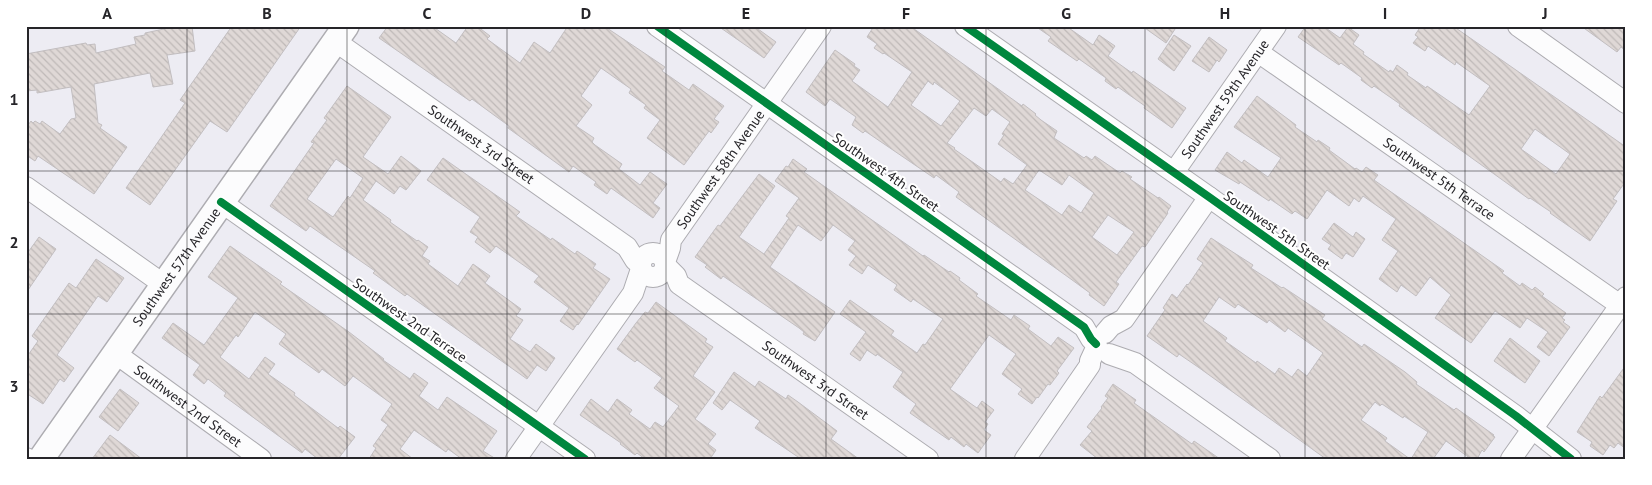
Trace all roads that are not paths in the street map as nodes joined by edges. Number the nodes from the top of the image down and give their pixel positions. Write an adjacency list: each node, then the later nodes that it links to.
1 (657, 26): 7 (street, Southwest 4th Street)
2 (821, 26): 7 (street, Southwest 58th Avenue)
3 (966, 26): 9 (street, Southwest 5th Street)
4 (1518, 26): 8 (street)
5 (340, 34): 12 (main road, Southwest 57th Avenue); 13 (street, Southwest 3rd Street)
6 (1265, 35): 9 (street, Southwest 59th Avenue); 15 (street, Southwest 5th Terrace)
7 (767, 103): 13 (street, Southwest 58th Avenue); 16 (street, Southwest 4th Street)
8 (1626, 103)
9 (1174, 172): 11 (street, Southwest 5th Street)
10 (26, 187): 14 (street)
11 (1210, 198): 16 (street); 19 (street, Southwest 5th Street)
12 (221, 202): 14 (main road, Southwest 57th Avenue); 18 (street, Southwest 2nd Terrace)
13 (652, 265): 18 (street, Southwest 58th Avenue); 24 (street, Southwest 3rd Street)
14 (164, 284): 17 (main road, Southwest 57th Avenue)
15 (1623, 301): 19 (street)
16 (1107, 343): 25 (street); 26 (street, Southwest 4th Street)
17 (115, 353): 20 (main road, Southwest 57th Avenue); 21 (street, Southwest 2nd Street)
18 (539, 426): 22 (street, Southwest 58th Avenue); 23 (street, Southwest 2nd Terrace)
19 (1532, 429): 27 (street); 28 (street, Southwest 5th Street)
20 (41, 459)
21 (261, 459)
22 (516, 459)
23 (585, 459)
24 (928, 459)
25 (1025, 459)
26 (1270, 459)
27 (1511, 459)
28 (1571, 459)

